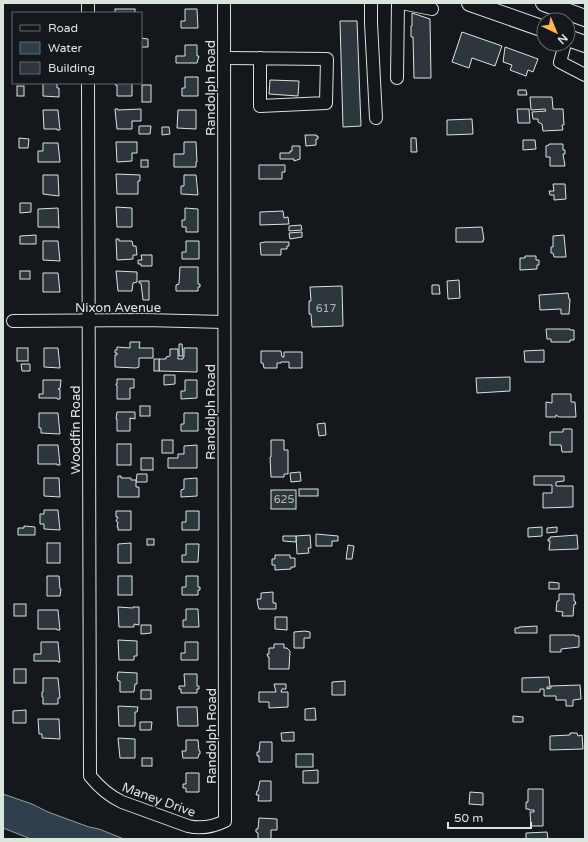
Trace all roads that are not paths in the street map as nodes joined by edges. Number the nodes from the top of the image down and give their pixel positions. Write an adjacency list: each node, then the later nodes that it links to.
1 (224, 3): 10 (street, Randolph Road)
2 (371, 3): 15 (street)
3 (399, 3): 6 (street); 13 (street)
4 (470, 3): 8 (main road)
5 (544, 3): 7 (main road)
6 (432, 9)
7 (585, 18)
8 (536, 26)
9 (563, 52): 12 (street)
10 (224, 58): 11 (street); 18 (street, Randolph Road)
11 (260, 58): 11 (street)
12 (585, 75)
13 (397, 78)
14 (88, 84): 16 (street, Woodfin Road)
15 (376, 118)
16 (89, 321): 17 (street, Nixon Avenue); 18 (street, Nixon Avenue); 19 (street, Woodfin Road)
17 (13, 322)
18 (224, 322): 20 (street, Randolph Road)
19 (90, 776): 20 (street, Maney Drive)
20 (225, 821)

